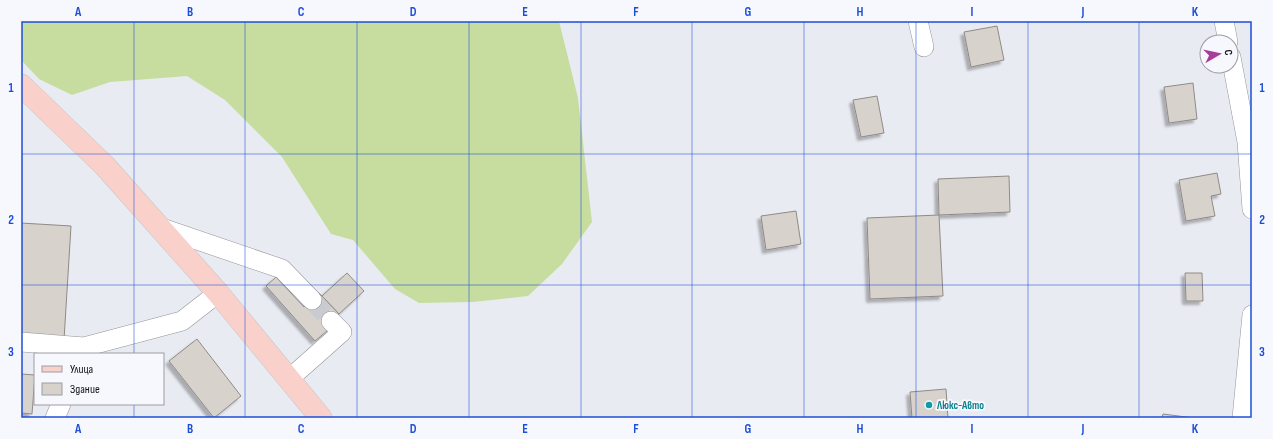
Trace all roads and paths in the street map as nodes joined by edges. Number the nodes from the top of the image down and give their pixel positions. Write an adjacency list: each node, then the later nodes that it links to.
1 (918, 21): 4 (street)
2 (1224, 21): 3 (street)
3 (1226, 34)
4 (924, 47)
5 (1234, 74): 7 (street)
6 (21, 85): 8 (main road)
7 (1252, 209)
8 (159, 227): 9 (main road); 10 (street)
9 (218, 293): 14 (street); 15 (main road)
10 (312, 300)
11 (1252, 315): 19 (street)
12 (331, 321): 15 (street)
13 (21, 342): 14 (street)
14 (82, 350)
15 (289, 379): 18 (main road)
16 (61, 405): 17 (street)
17 (55, 418)
18 (321, 418)
19 (1242, 418)

